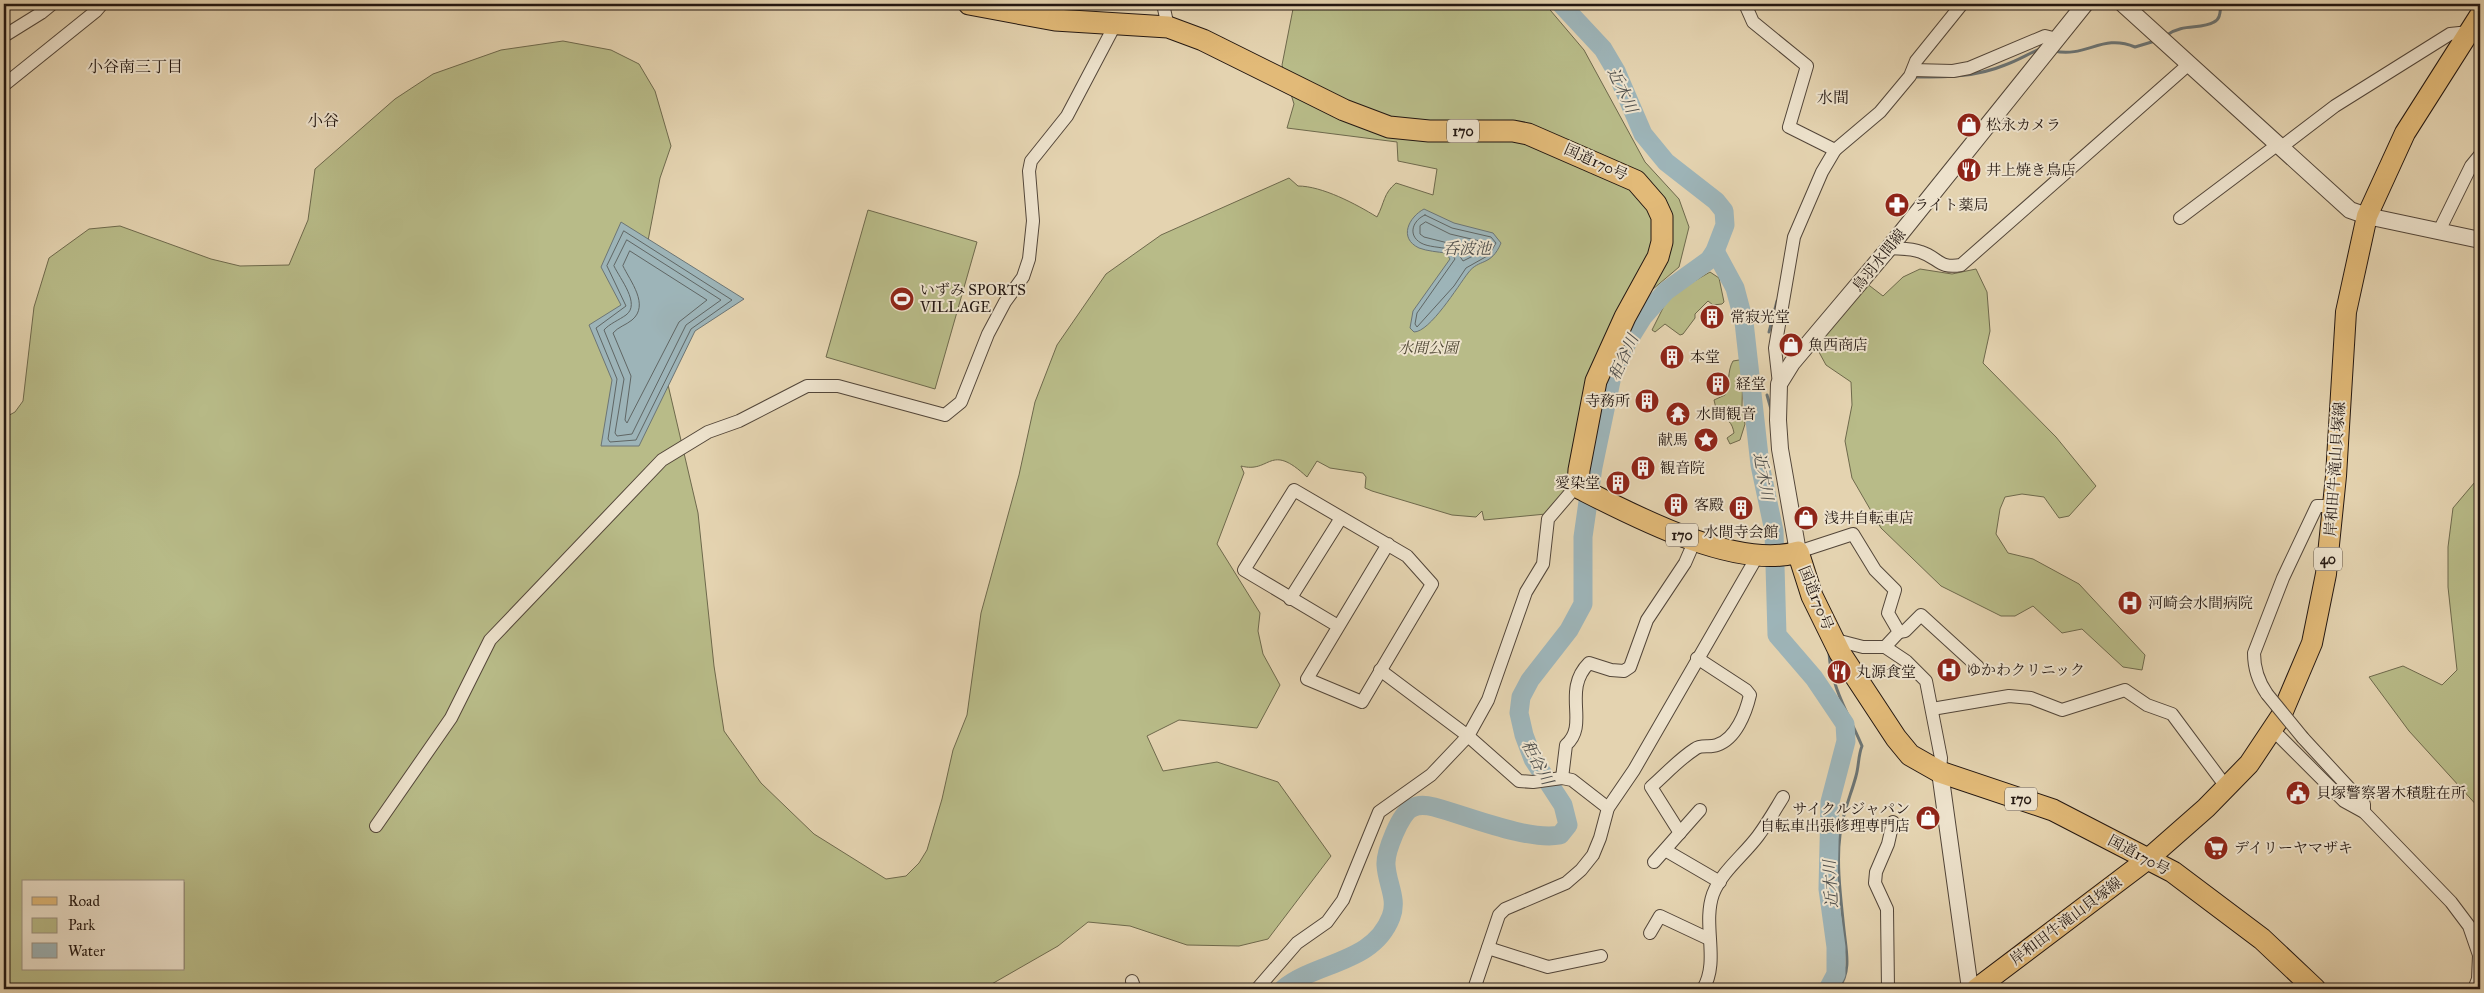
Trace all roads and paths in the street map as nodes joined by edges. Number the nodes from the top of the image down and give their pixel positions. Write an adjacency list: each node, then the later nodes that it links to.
1 (52, 4): 13 (street)
2 (102, 4): 17 (street)
3 (968, 4): 10 (highway, 国道170号 / 170)
4 (1163, 4): 11 (street)
5 (1745, 4): 19 (street)
6 (1962, 4): 16 (street)
7 (2085, 4): 14 (street, 鳥羽水間線)
8 (2123, 4): 15 (street)
9 (2480, 14): 12 (main road, 岸和田牛滝山貝塚線 / 40)
10 (1116, 23): 11 (highway, 国道170号 / 170); 53 (street)
11 (1168, 27): 27 (highway, 国道170号 / 170)
12 (2469, 32): 18 (street); 21 (main road, 岸和田牛滝山貝塚線 / 40)
13 (4, 36)
14 (2057, 39): 16 (street); 25 (street, 鳥羽水間線)
15 (2189, 64): 18 (street); 25 (street)
16 (1913, 70): 19 (street)
17 (4, 86)
18 (2278, 146): 21 (street); 22 (street)
19 (1835, 150): 26 (street)
20 (2480, 155): 23 (street)
21 (2367, 216): 23 (street); 28 (main road, 岸和田牛滝山貝塚線 / 40)
22 (2180, 218)
23 (2439, 231): 24 (street)
24 (2480, 240)
25 (1889, 248): 26 (street, 鳥羽水間線)
26 (1780, 384): 32 (street, 鳥羽水間線)
27 (1580, 487): 30 (highway, 国道170号 / 170); 44 (street)
28 (2333, 506): 43 (main road, 岸和田牛滝山貝塚線 / 40); 51 (street, bridge)
29 (1341, 518): 31 (street); 34 (street); 34 (street)
30 (1695, 540): 33 (highway, 国道170号 / 170); 46 (street)
31 (1388, 544): 35 (street); 41 (street)
32 (1794, 553): 33 (highway, 国道170号 / 170); 36 (street); 37 (highway, 国道170号 / 170)
33 (1761, 555): 39 (street)
34 (1290, 599): 35 (street)
35 (1338, 626): 41 (street)
36 (1899, 632): 38 (street); 40 (street)
37 (1832, 639): 38 (street); 45 (highway, 国道170号 / 170)
38 (1885, 647): 42 (street)
39 (1697, 658): 49 (street); 54 (street)
40 (1978, 667)
41 (1380, 670): 44 (street)
42 (1932, 709): 45 (street); 47 (street)
43 (2272, 729): 47 (main road, 岸和田牛滝山貝塚線 / 40); 51 (street)
44 (1468, 736): 46 (street); 65 (street)
45 (1940, 772): 56 (highway, 国道170号 / 170); 69 (street)
46 (1562, 778): 49 (street)
47 (2228, 788): 56 (main road, 岸和田牛滝山貝塚線 / 40)
48 (1783, 798): 58 (street)
49 (1608, 808): 61 (street)
50 (1700, 810): 54 (street)
51 (2364, 812): 63 (street)
52 (1893, 822): 68 (street)
53 (376, 826)
54 (1680, 833): 55 (street)
55 (1665, 850): 57 (street); 58 (street)
56 (2148, 859): 64 (highway, 国道170号 / 170); 70 (main road, 岸和田牛滝山貝塚線 / 40)
57 (1654, 862)
58 (1720, 882): 60 (street)
59 (1650, 933): 60 (street)
60 (1709, 939): 67 (street)
61 (1488, 948): 62 (street); 66 (street)
62 (1602, 956)
63 (2480, 956): 71 (street)
64 (2309, 987)
65 (1257, 989)
66 (1474, 989)
67 (1703, 989)
68 (1888, 989)
69 (1970, 989)
70 (1976, 989)
71 (2474, 989)

